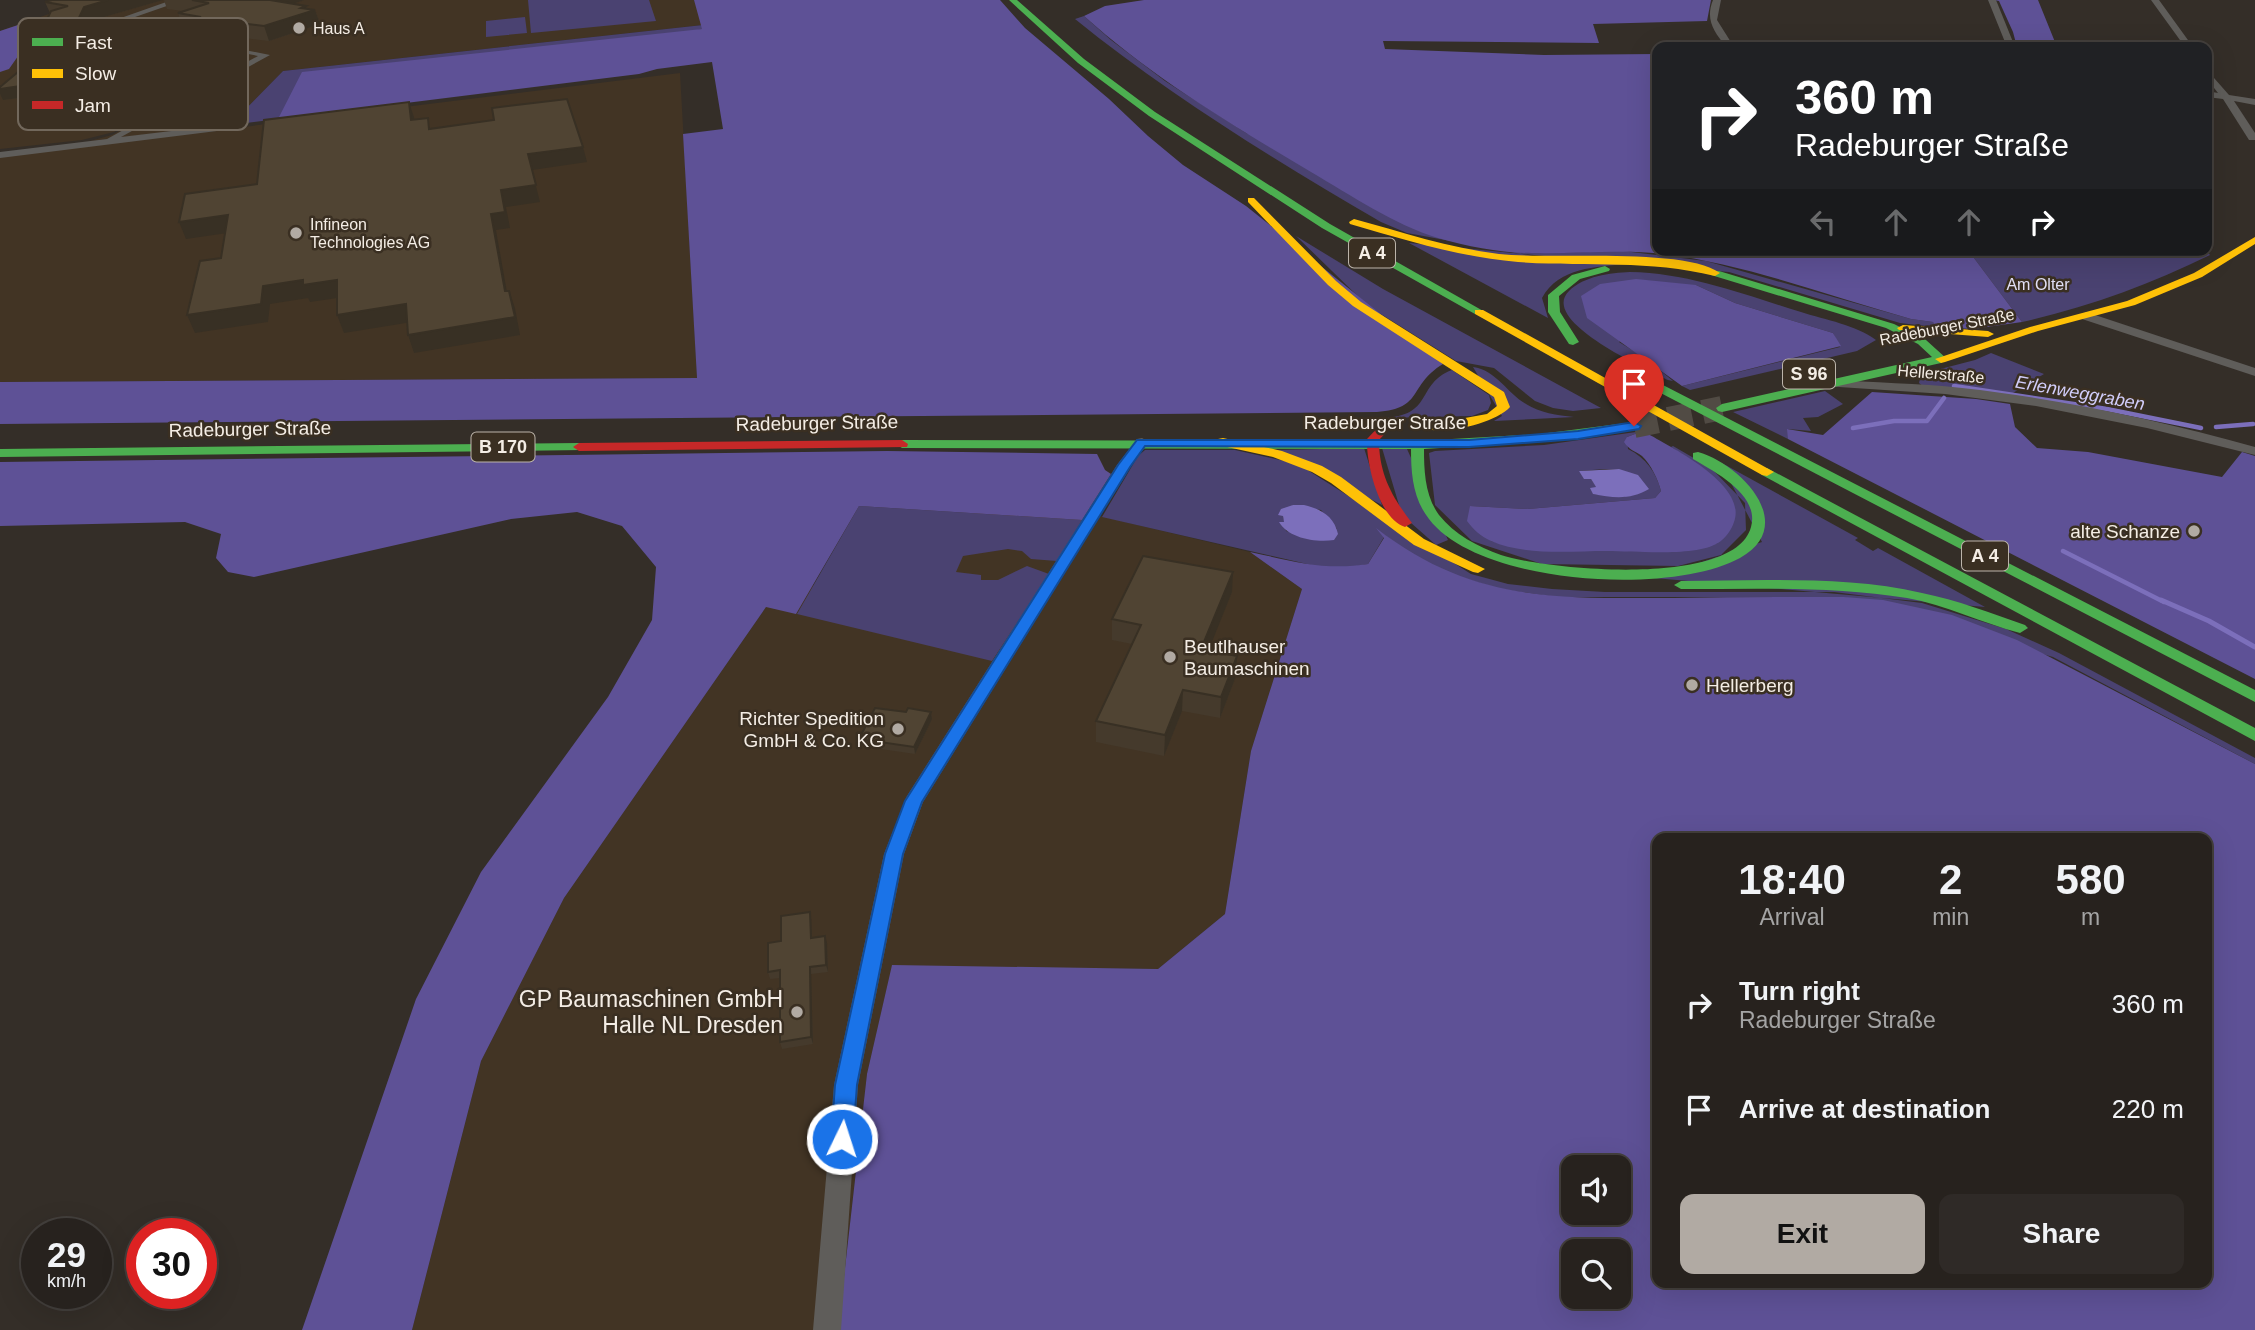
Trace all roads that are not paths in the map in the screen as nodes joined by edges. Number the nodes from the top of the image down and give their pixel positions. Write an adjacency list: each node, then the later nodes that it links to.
1 (180, 0): 7 (street)
2 (1013, 0): 14 (main road, A 4)
3 (1034, 0): 24 (main road)
4 (1717, 0): 8 (street)
5 (1992, 0): 9 (street)
6 (2155, 0): 10 (street)
7 (128, 18)
8 (1726, 42)
9 (2010, 42)
10 (2185, 42)
11 (248, 52): 12 (street)
12 (248, 65)
13 (2212, 80): 16 (street)
14 (1117, 89): 22 (main road); 53 (main road, A 4)
15 (2212, 95): 16 (street)
16 (2226, 98): 17 (street); 20 (street)
17 (2255, 102)
18 (125, 130): 21 (street)
19 (204, 130): 21 (street)
20 (2253, 138)
21 (111, 141): 23 (street)
22 (1165, 142)
23 (0, 155)
24 (1322, 204)
25 (1312, 238): 42 (main road, Radeburger Straße)
26 (2255, 240): 28 (main road, Radeburger Straße / S 96)
27 (1422, 260): 30 (main road, A 4)
28 (2086, 316): 31 (main road, Radeburger Straße / S 96); 36 (street)
29 (1538, 323): 33 (main road)
30 (1890, 326): 32 (main road); 33 (main road)
31 (2034, 329): 32 (main road, Radeburger Straße / S 96); 34 (main road, Radeburger Straße / S 96)
32 (1988, 334): 33 (main road, Radeburger Straße / S 96)
33 (1922, 349): 34 (main road); 38 (main road, Radeburger Straße / S 96)
34 (1941, 359): 37 (main road, Radeburger Straße / S 96)
35 (1610, 361): 39 (main road, A 4)
36 (2255, 372)
37 (1829, 383): 39 (main road, Radeburger Straße / S 96); 49 (street, Hellerstraße)
38 (1703, 397)
39 (1718, 412): 54 (main road, A 4)
40 (1367, 426): 46 (main road, Radeburger Straße)
41 (1634, 426): 47 (main road, Radeburger Straße / B 170)
42 (1652, 429)
43 (1104, 442): 44 (main road, Radeburger Straße / B 170); 50 (main road, Radeburger Straße / B 170); 51 (street)
44 (1142, 442): 45 (main road, Radeburger Straße / B 170); 51 (street)
45 (1223, 442): 46 (main road, Radeburger Straße / B 170); 52 (main road)
46 (1372, 444): 47 (main road, Radeburger Straße / B 170); 52 (main road)
47 (1417, 445): 48 (main road)
48 (1685, 449)
49 (2255, 451)
50 (0, 453)
51 (1124, 465): 56 (street)
52 (1438, 552): 53 (main road)
53 (2121, 665): 55 (main road, A 4)
54 (2255, 697)
55 (2255, 735)
56 (827, 1330)

